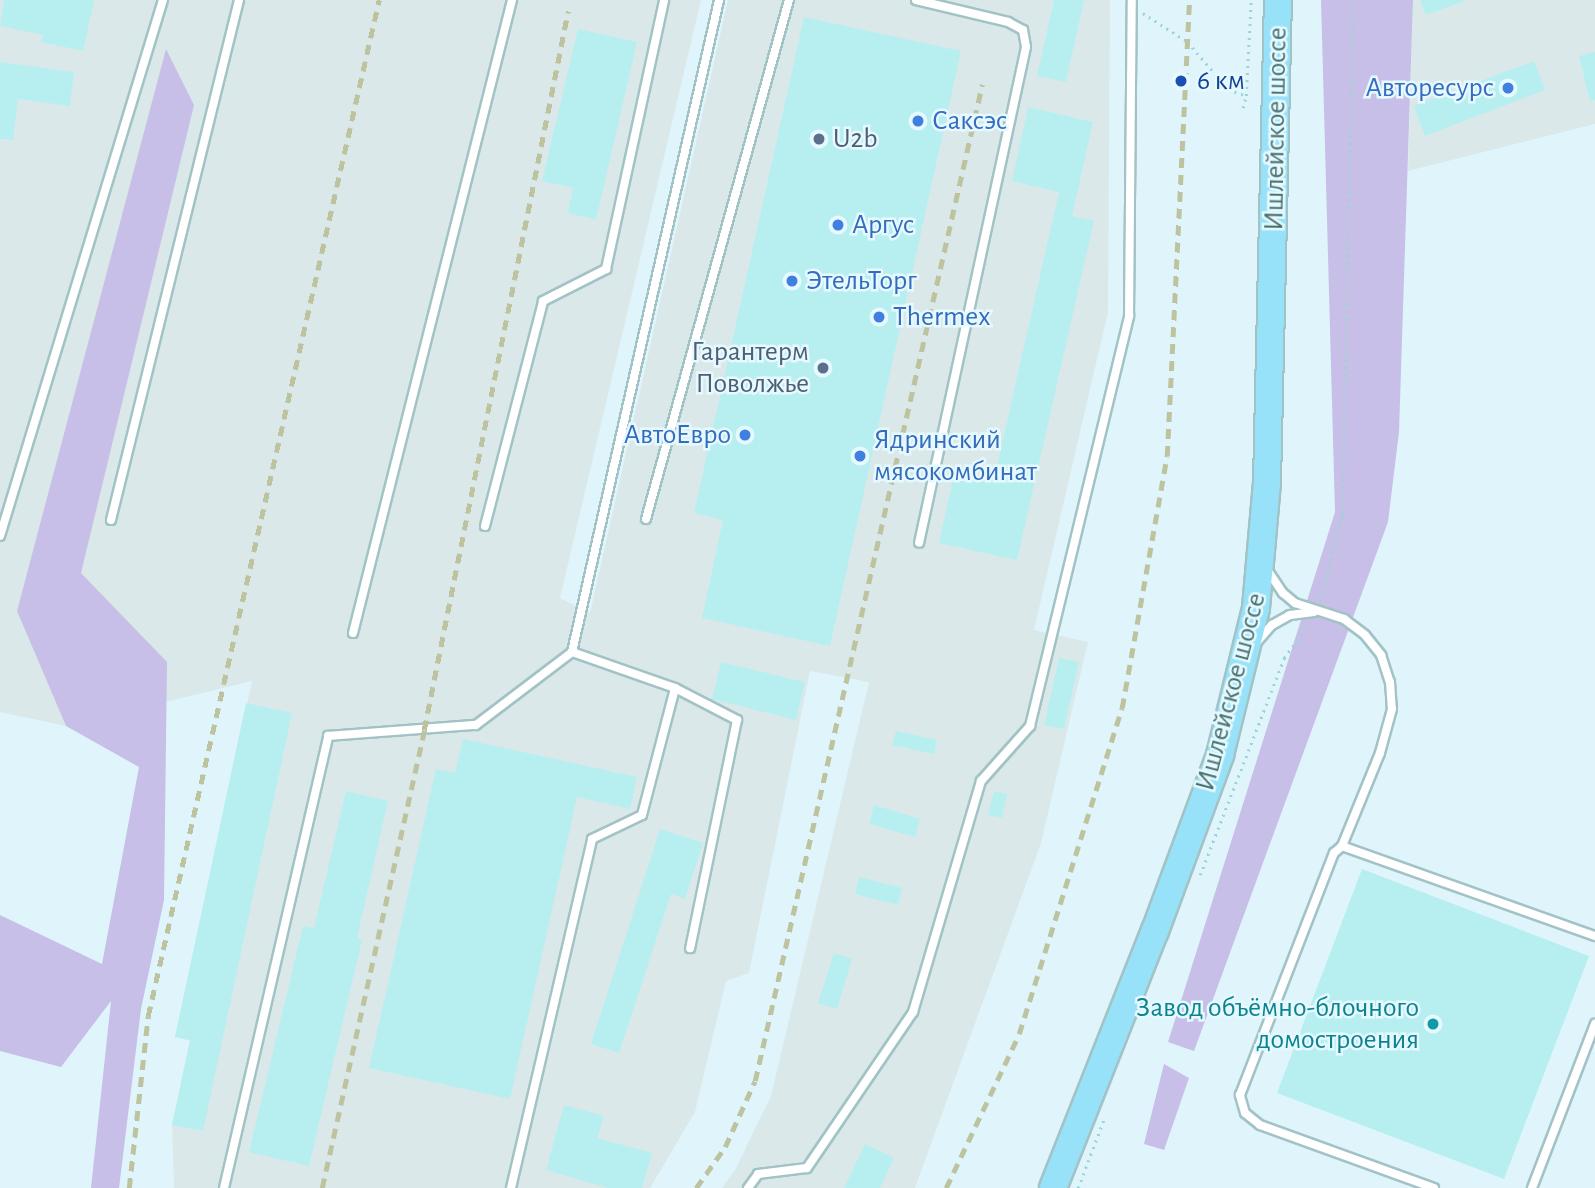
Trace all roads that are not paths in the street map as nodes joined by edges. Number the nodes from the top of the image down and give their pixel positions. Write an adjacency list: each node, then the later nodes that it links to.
1 (163, 0): 13 (lane)
2 (239, 0): 11 (lane)
3 (512, 0): 17 (lane)
4 (664, 0): 12 (lane)
5 (719, 0): 18 (lane)
6 (789, 0): 10 (lane)
7 (916, 0): 14 (lane)
8 (1278, 0): 15 (main road, Ишлейское шоссе)
9 (1132, 3): 27 (lane)
10 (646, 519)
11 (111, 520)
12 (485, 526)
13 (0, 536)
14 (919, 543)
15 (1263, 560): 16 (lane); 19 (main road, Ишлейское шоссе)
16 (1317, 612): 19 (lane); 21 (lane)
17 (353, 633)
18 (572, 652): 20 (lane); 25 (lane)
19 (1245, 662): 28 (main road, Ишлейское шоссе)
20 (675, 688): 23 (lane); 26 (lane)
21 (1342, 846): 22 (lane); 29 (lane)
22 (1595, 936)
23 (690, 948)
24 (1595, 1024): 30 (lane)
25 (225, 1188)
26 (511, 1188)
27 (748, 1188)
28 (1052, 1188)
29 (1434, 1188)
30 (1532, 1188)

